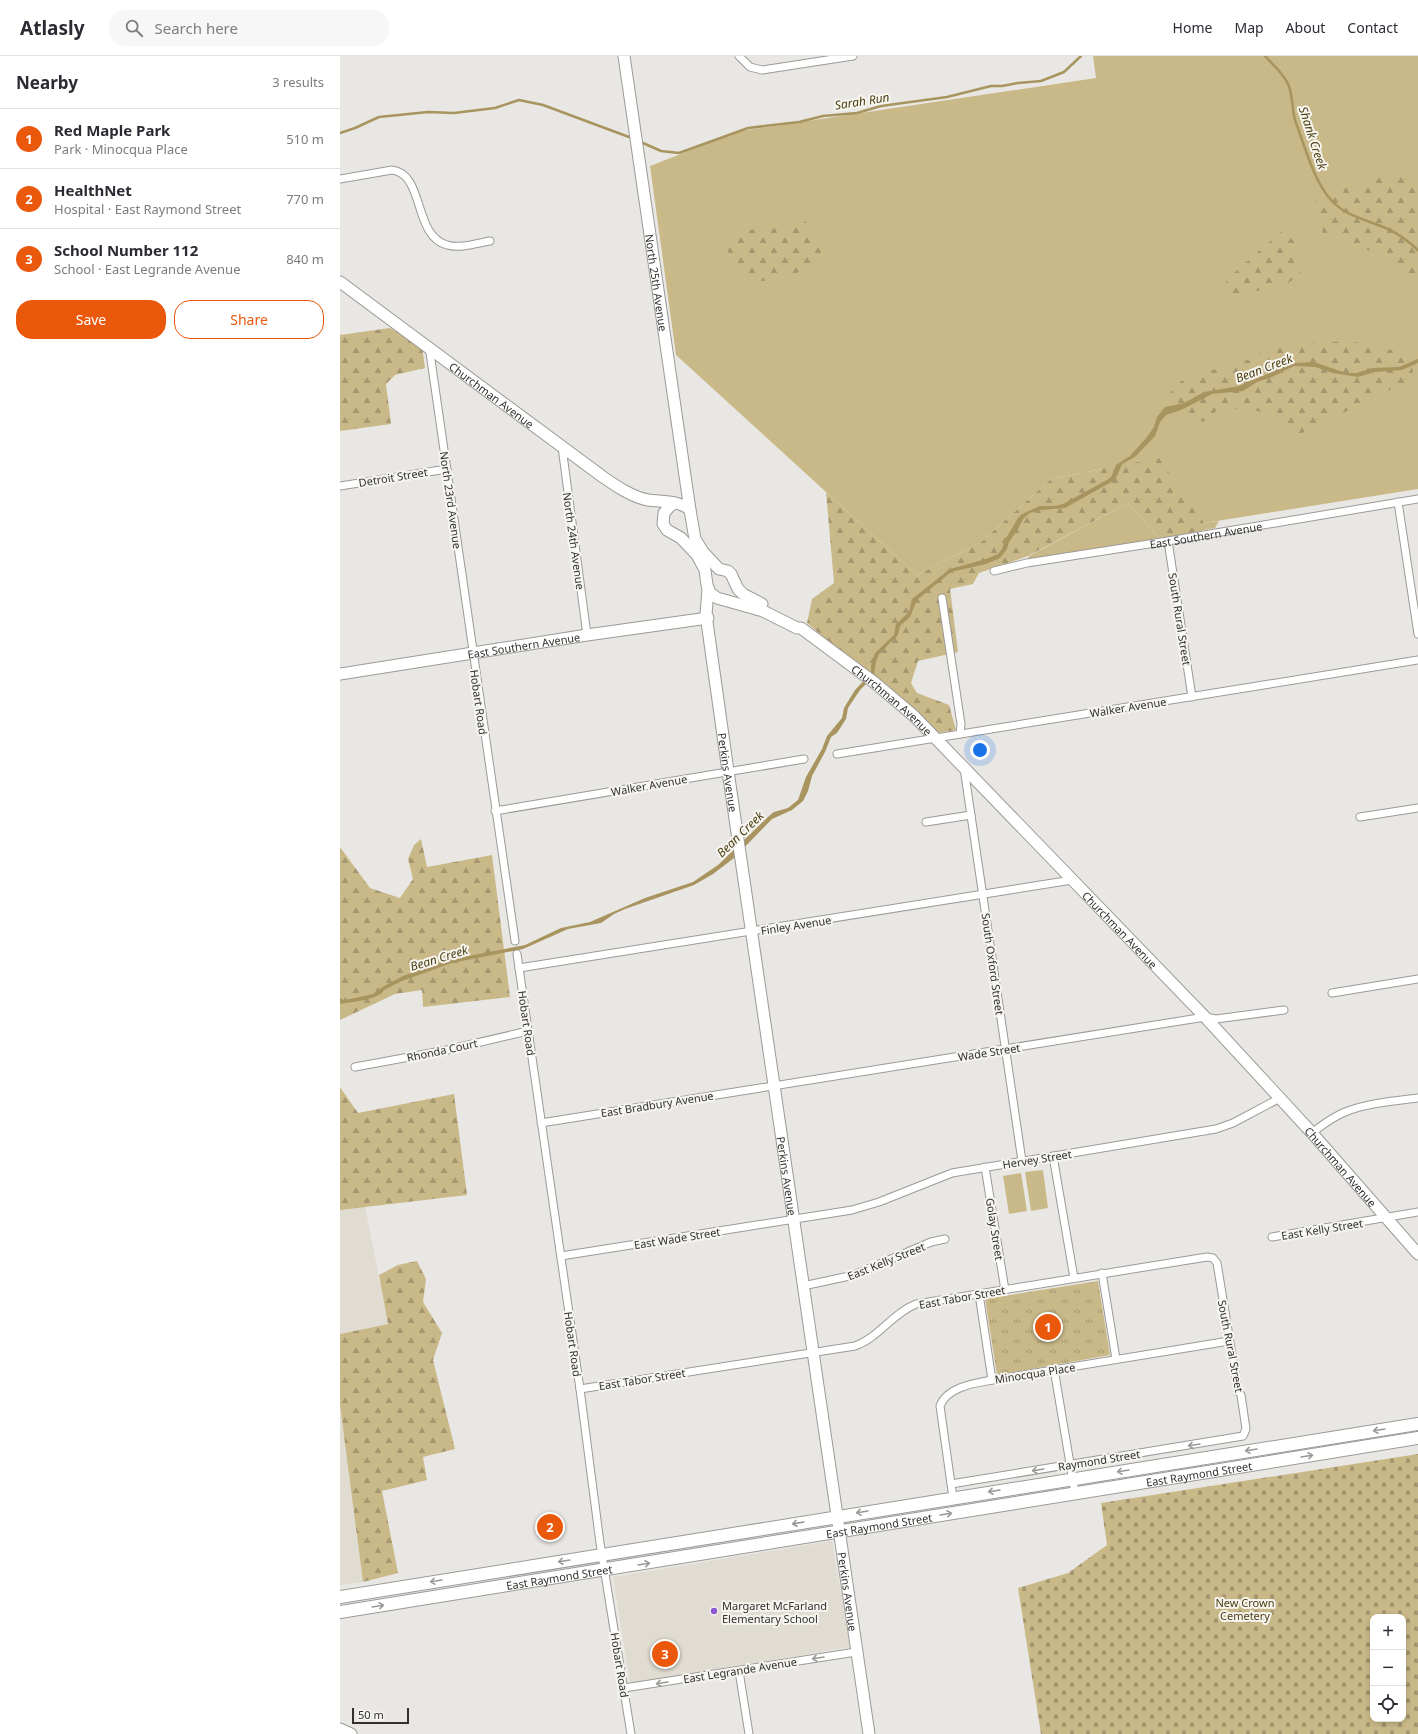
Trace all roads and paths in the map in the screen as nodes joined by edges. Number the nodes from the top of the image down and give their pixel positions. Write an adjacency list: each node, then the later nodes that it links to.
1 (624, 56): 15 (street, North 25th Avenue)
2 (739, 56): 3 (street)
3 (853, 56)
4 (340, 179): 5 (street)
5 (490, 241)
6 (340, 282): 7 (street, Churchman Avenue)
7 (428, 346): 8 (street, Churchman Avenue); 9 (street, North 23rd Avenue)
8 (562, 447): 12 (street, Churchman Avenue); 27 (street, North 24th Avenue)
9 (446, 469): 10 (street, Detroit Street); 28 (street, North 23rd Avenue)
10 (340, 486)
11 (1418, 499): 13 (street, East Southern Avenue)
12 (648, 500): 14 (street, Churchman Avenue); 16 (street, Churchman Avenue)
13 (1398, 502): 17 (street, East Southern Avenue); 26 (street)
14 (674, 503): 15 (street, Churchman Avenue); 16 (street)
15 (690, 510): 18 (street, Churchman Avenue)
16 (663, 520): 21 (street, Churchman Avenue)
17 (1168, 541): 19 (street, East Southern Avenue); 31 (street, South Rural Street)
18 (719, 569): 20 (street, Churchman Avenue); 21 (street)
19 (994, 571)
20 (735, 583): 23 (street); 25 (street, Churchman Avenue)
21 (707, 584): 23 (street, Churchman Avenue); 24 (street, Perkins Avenue)
22 (942, 598): 32 (street)
23 (723, 599): 24 (street); 25 (street, Churchman Avenue)
24 (708, 618): 27 (street, East Southern Avenue); 37 (street, Perkins Avenue)
25 (801, 628): 33 (street, Churchman Avenue)
26 (1418, 634)
27 (587, 635): 28 (street, East Southern Avenue)
28 (472, 653): 30 (street, East Southern Avenue); 39 (street, Hobart Road)
29 (1418, 660): 31 (street, Walker Avenue)
30 (340, 674)
31 (1192, 697): 32 (street, Walker Avenue)
32 (960, 734): 33 (street, Walker Avenue)
33 (935, 738): 34 (street, Walker Avenue); 36 (street, Churchman Avenue)
34 (838, 754)
35 (804, 759): 37 (street, Walker Avenue)
36 (964, 768): 40 (street, South Oxford Street); 43 (street, Churchman Avenue)
37 (728, 771): 39 (street, Walker Avenue); 45 (street, Perkins Avenue)
38 (1418, 808): 41 (street)
39 (495, 811): 46 (street, Hobart Road)
40 (971, 815): 42 (street); 44 (street, South Oxford Street)
41 (1360, 817)
42 (926, 822)
43 (1072, 880): 44 (street, Finley Avenue); 52 (street, Churchman Avenue)
44 (982, 894): 45 (street, Finley Avenue); 54 (street, South Oxford Street)
45 (751, 932): 48 (street, Finley Avenue); 56 (street, Perkins Avenue)
46 (515, 941)
47 (517, 954): 48 (street, Hobart Road)
48 (519, 968): 53 (street, Hobart Road)
49 (1418, 979): 50 (street)
50 (1332, 993)
51 (1284, 1010): 52 (street)
52 (1205, 1017): 54 (street, Wade Street); 57 (street, Churchman Avenue)
53 (528, 1031): 55 (street, Rhonda Court); 59 (street, Hobart Road)
54 (1005, 1049): 56 (street, Wade Street); 62 (street, South Oxford Street)
55 (355, 1067)
56 (773, 1086): 59 (street, East Bradbury Avenue); 66 (street, Perkins Avenue)
57 (1280, 1098): 60 (street, Churchman Avenue); 61 (street, Hervey Street)
58 (1418, 1098): 60 (street)
59 (541, 1123): 70 (street, Hobart Road)
60 (1312, 1133): 65 (street, Churchman Avenue)
61 (1053, 1156): 62 (street, Hervey Street); 73 (street)
62 (1022, 1161): 63 (street, Hervey Street)
63 (985, 1167): 66 (street, Hervey Street); 75 (street, Golay Street)
64 (1418, 1212): 65 (street, East Kelly Street)
65 (1387, 1218): 67 (street, East Kelly Street); 69 (street, Churchman Avenue)
66 (793, 1220): 70 (street, East Wade Street); 74 (street, Perkins Avenue)
67 (1272, 1237)
68 (945, 1239): 74 (street, East Kelly Street)
69 (1418, 1254)
70 (561, 1256): 82 (street, Hobart Road)
71 (1213, 1258): 72 (street, East Tabor Street); 77 (street, South Rural Street)
72 (1102, 1273): 73 (street, East Tabor Street); 79 (street)
73 (1074, 1278): 75 (street, East Tabor Street)
74 (803, 1286): 78 (street, Perkins Avenue)
75 (1005, 1290): 76 (street, East Tabor Street)
76 (979, 1294): 78 (street, East Tabor Street); 81 (street)
77 (1230, 1341): 79 (street, Minocqua Place); 84 (street, South Rural Street)
78 (812, 1353): 82 (street, East Tabor Street); 91 (street, Perkins Avenue)
79 (1116, 1359): 80 (street, Minocqua Place)
80 (1054, 1370): 81 (street, Minocqua Place); 86 (street)
81 (992, 1380): 88 (street, Minocqua Place)
82 (580, 1389): 93 (street, Hobart Road)
83 (1418, 1424): 87 (main road, East Raymond Street, one-way to 87)
84 (1246, 1434): 86 (street, Raymond Street, one-way to 86)
85 (1418, 1438): 89 (main road, East Raymond Street, one-way to 85)
86 (1070, 1464): 87 (street); 88 (street, Raymond Street, one-way to 88)
87 (1072, 1479): 89 (street); 90 (main road, East Raymond Street, one-way to 90)
88 (951, 1484): 90 (street, Minocqua Place)
89 (1074, 1493): 92 (main road, East Raymond Street, one-way to 89)
90 (953, 1498): 91 (main road, East Raymond Street, one-way to 91)
91 (836, 1516): 92 (street, Perkins Avenue); 93 (main road, East Raymond Street, one-way to 93)
92 (838, 1531): 94 (main road, East Raymond Street, one-way to 92); 97 (street, Perkins Avenue)
93 (603, 1555): 94 (street, Hobart Road); 95 (main road, East Raymond Street, one-way to 95)
94 (606, 1570): 96 (main road, East Raymond Street, one-way to 94); 99 (street, Hobart Road)
95 (340, 1597)
96 (340, 1612)
97 (856, 1652): 98 (street, East Legrande Avenue, one-way to 98); 104 (street, Perkins Avenue)
98 (739, 1670): 99 (street, East Legrande Avenue, one-way to 99); 103 (street)
99 (624, 1688): 102 (street, Hobart Road)
100 (340, 1729): 101 (street)
101 (351, 1734)
102 (631, 1734)
103 (749, 1734)
104 (869, 1734)

